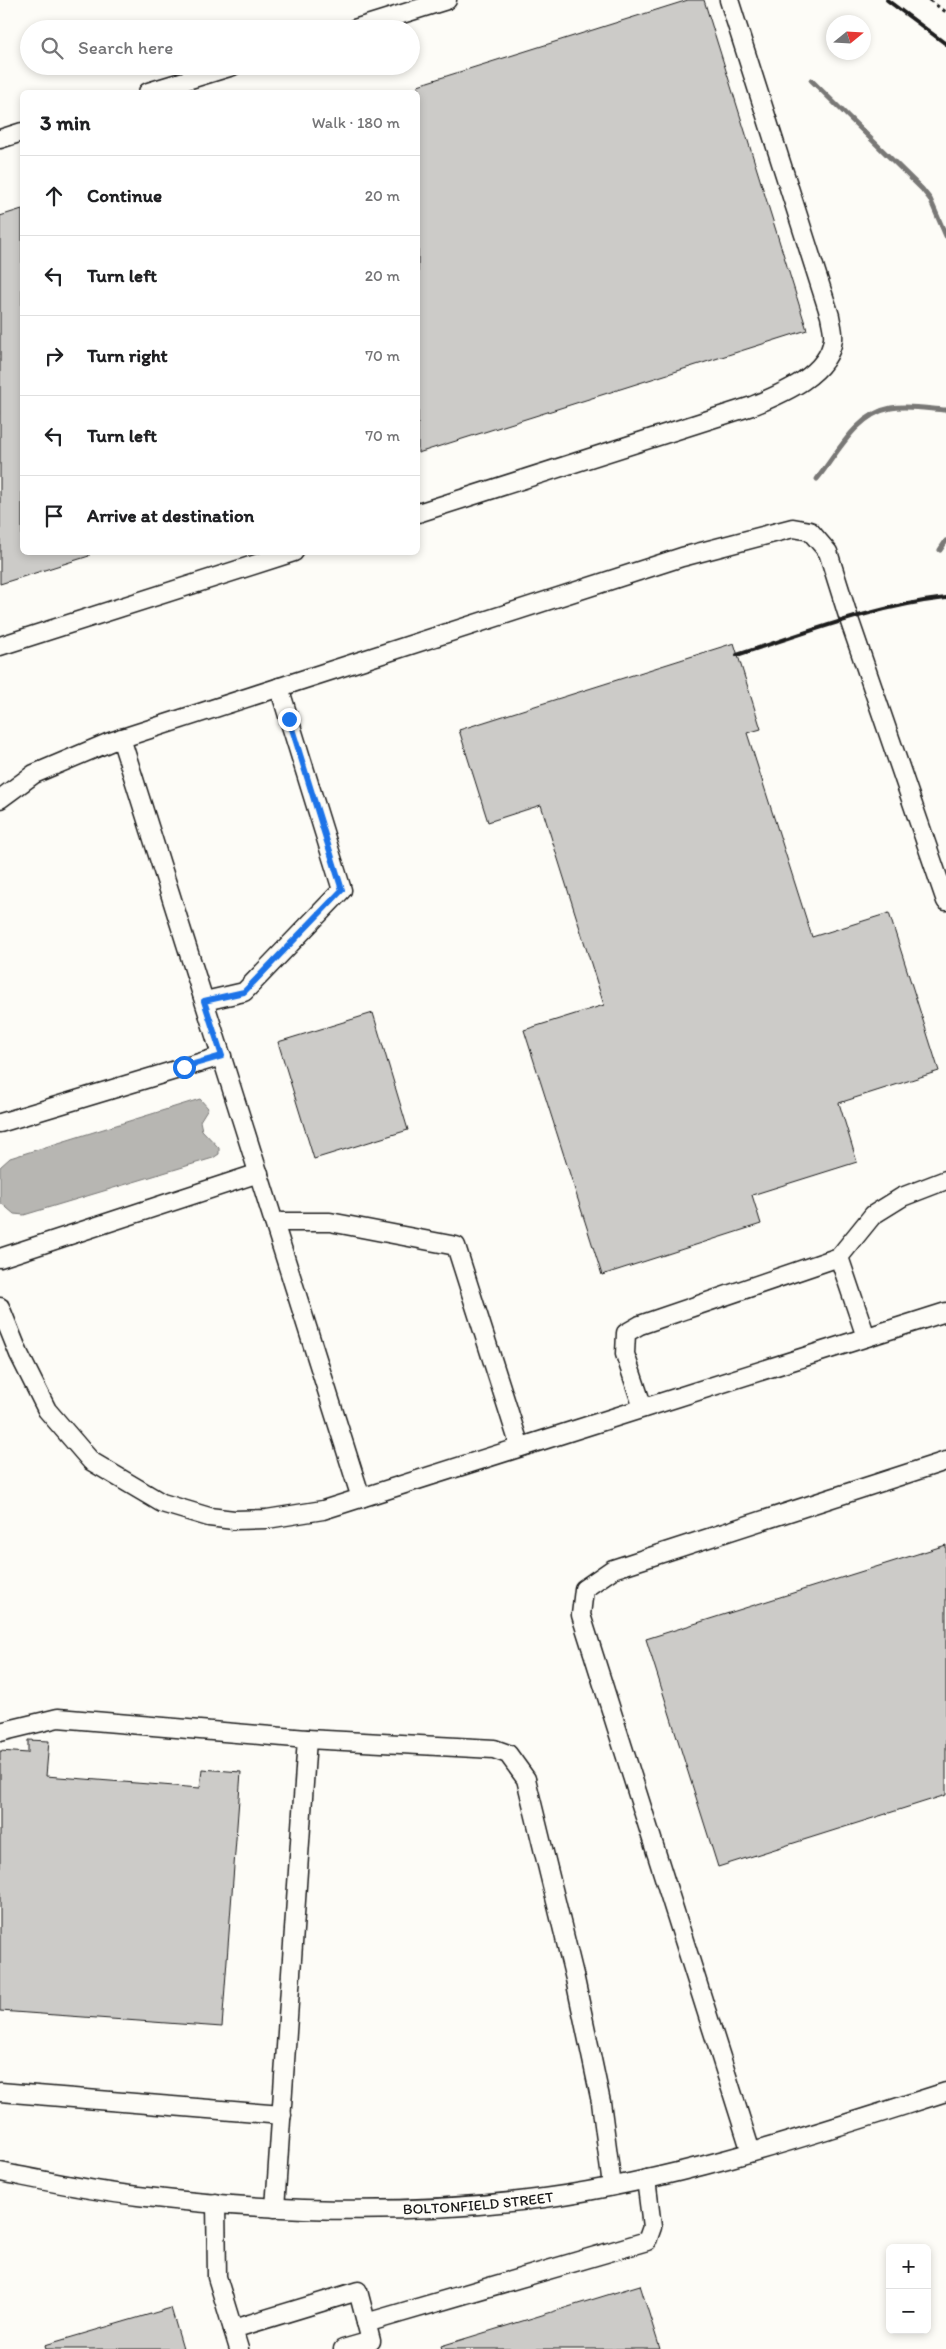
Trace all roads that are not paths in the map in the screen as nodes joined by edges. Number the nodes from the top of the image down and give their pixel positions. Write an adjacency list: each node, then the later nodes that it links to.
1 (447, 0): 3 (street)
2 (729, 0): 8 (street)
3 (383, 20)
4 (204, 75): 5 (street)
5 (155, 90)
6 (20, 133): 7 (street)
7 (0, 138)
8 (420, 512)
9 (285, 555): 10 (street)
10 (0, 646)
11 (279, 687): 12 (street); 14 (street); 16 (street)
12 (121, 738): 13 (street); 16 (street)
13 (0, 799)
14 (939, 857): 15 (street)
15 (946, 901)
16 (204, 1001): 17 (street)
17 (222, 1056): 18 (street); 19 (street)
18 (0, 1123)
19 (259, 1173): 21 (street); 23 (street)
20 (946, 1180): 22 (street)
21 (274, 1222): 28 (street); 30 (street)
22 (839, 1257): 26 (street); 27 (street)
23 (0, 1258)
24 (0, 1307): 30 (street)
25 (946, 1312): 26 (street)
26 (866, 1337): 27 (street)
27 (643, 1408): 28 (street)
28 (520, 1447): 30 (street)
29 (946, 1462): 36 (street)
30 (361, 1498)
31 (0, 1732): 32 (street)
32 (306, 1739): 35 (street); 39 (street)
33 (0, 2092): 35 (street)
34 (946, 2092): 36 (street, BOLTONFIELD STREET)
35 (282, 2115): 41 (street)
36 (751, 2152): 38 (street, BOLTONFIELD STREET)
37 (0, 2172): 40 (street, BOLTONFIELD STREET)
38 (646, 2179): 39 (street, BOLTONFIELD STREET); 42 (street)
39 (612, 2186): 41 (street, BOLTONFIELD STREET)
40 (216, 2203): 41 (street, BOLTONFIELD STREET); 43 (street)
41 (275, 2208)
42 (366, 2323): 43 (street); 45 (street)
43 (233, 2329): 44 (street)
44 (239, 2349)
45 (343, 2349)

